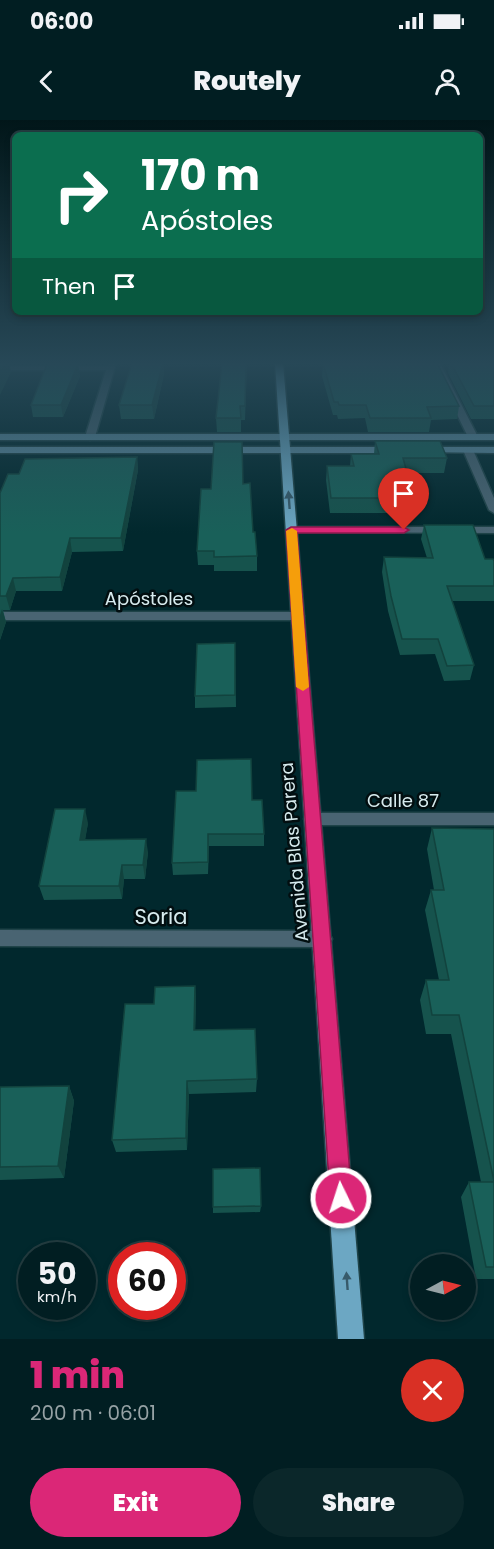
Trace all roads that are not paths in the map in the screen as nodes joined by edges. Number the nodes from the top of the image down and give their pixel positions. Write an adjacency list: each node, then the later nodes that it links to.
1 (95, 420): 5 (street)
2 (283, 420): 8 (main road, Avenida Blas Parera)
3 (465, 420): 6 (street)
4 (0, 437): 5 (main road)
5 (90, 437): 8 (main road)
6 (473, 437): 7 (main road); 8 (main road)
7 (494, 437)
8 (285, 443): 9 (main road); 10 (main road); 15 (main road, Avenida Blas Parera, one-way to 8)
9 (0, 450)
10 (400, 450)
11 (411, 450): 12 (main road)
12 (468, 450): 13 (main road); 14 (street)
13 (494, 450)
14 (494, 510)
15 (291, 530): 16 (street); 18 (main road, Avenida Blas Parera)
16 (494, 530)
17 (0, 616): 18 (street, Apóstoles)
18 (298, 616): 19 (main road, Avenida Blas Parera)
19 (312, 819): 20 (street, Calle 87); 22 (main road, Avenida Blas Parera)
20 (494, 819)
21 (0, 938): 22 (street, Soria)
22 (322, 939): 23 (main road, Avenida Blas Parera, one-way to 22)
23 (351, 1339)

